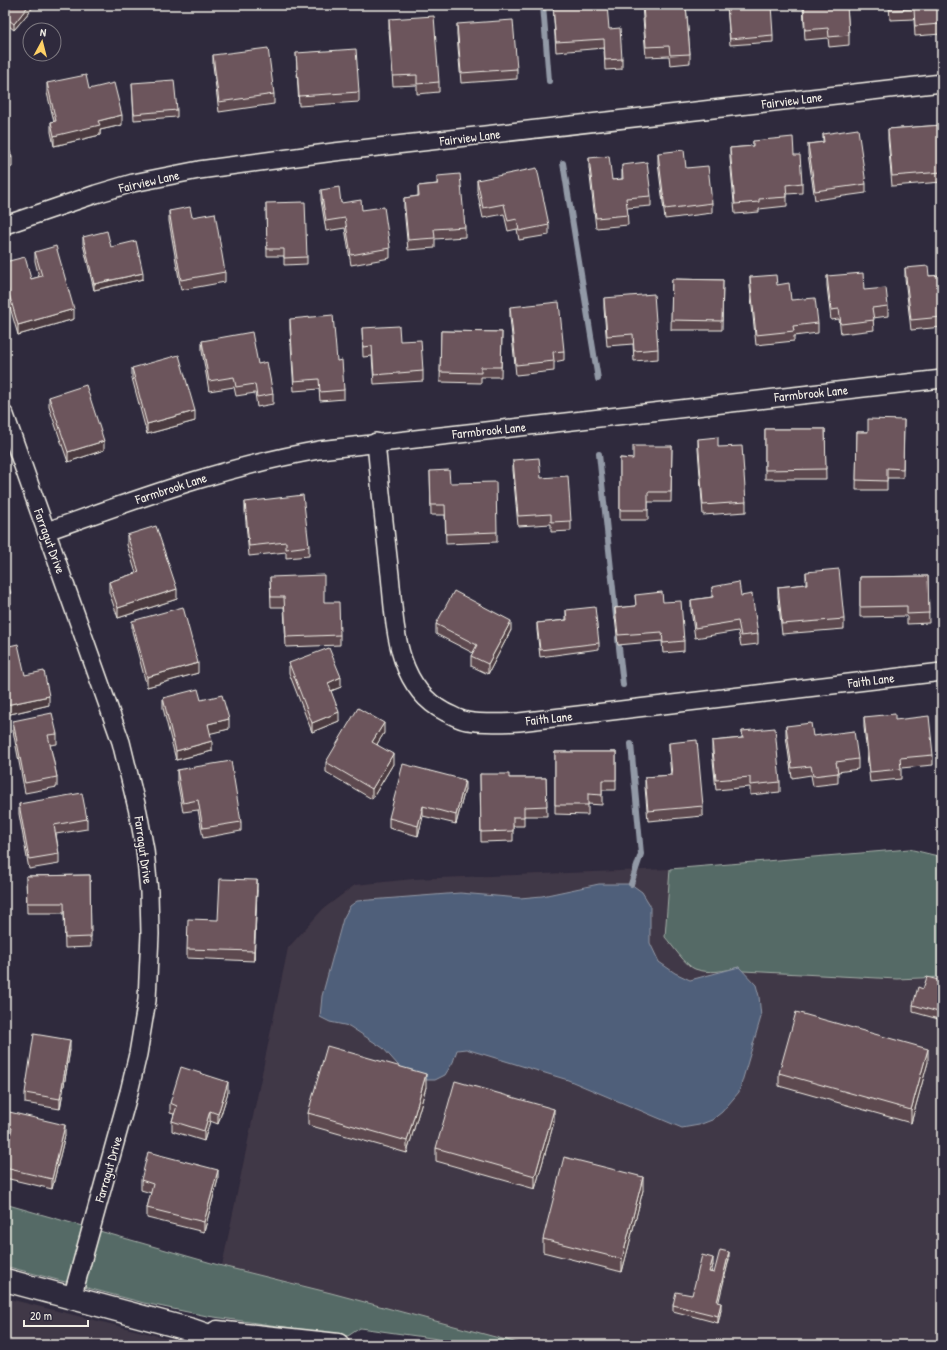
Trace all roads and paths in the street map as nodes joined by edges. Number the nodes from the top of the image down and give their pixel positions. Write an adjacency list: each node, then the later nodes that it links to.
1 (942, 83): 2 (street, Fairview Lane)
2 (5, 225)
3 (942, 379): 5 (street, Farmbrook Lane)
4 (5, 415): 6 (street, Farragut Drive)
5 (376, 442): 6 (street, Farmbrook Lane); 7 (street, Faith Lane)
6 (46, 532): 9 (street, Farragut Drive)
7 (942, 672)
8 (5, 1280): 9 (street)
9 (72, 1298): 10 (street)
10 (192, 1330): 11 (street); 12 (street)
11 (235, 1345)
12 (338, 1345)

